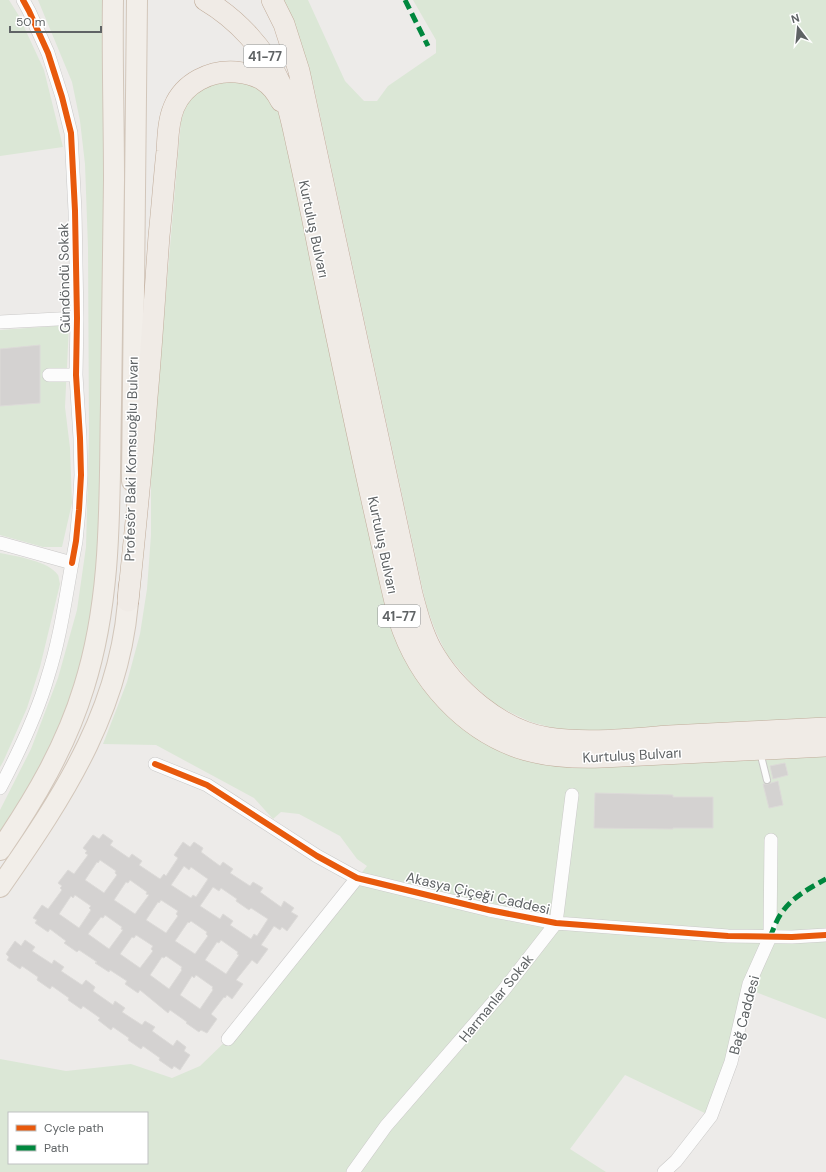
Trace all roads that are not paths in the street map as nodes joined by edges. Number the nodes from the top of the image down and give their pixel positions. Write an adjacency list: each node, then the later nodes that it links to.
1 (23, 0): 8 (street, Gündöndü Sokak)
2 (113, 0): 23 (main road, Profesör Baki Komsuoğlu Bulvarı)
3 (137, 0): 14 (main road, Profesör Baki Komsuoğlu Bulvarı)
4 (205, 0): 7 (highway, 41-77)
5 (230, 0): 7 (highway)
6 (272, 0): 7 (highway, 41-77)
7 (303, 131): 14 (highway); 15 (highway, Kurtuluş Bulvarı / 41-77); 17 (highway, Kurtuluş Bulvarı / 41-77)
8 (77, 318): 9 (street); 11 (street, Gündöndü Sokak)
9 (0, 322)
10 (49, 375): 11 (street)
11 (76, 375): 13 (street, Gündöndü Sokak)
12 (0, 544): 13 (street)
13 (72, 563): 20 (street, Gündöndü Sokak)
14 (128, 601): 25 (main road, Profesör Baki Komsuoğlu Bulvarı)
15 (826, 728)
16 (826, 746): 17 (highway, Kurtuluş Bulvarı / 41-77)
17 (760, 749): 19 (lane)
18 (155, 764): 24 (street, Akasya Çiçeği Caddesi)
19 (766, 780)
20 (0, 788)
21 (572, 795): 26 (street)
22 (771, 840): 28 (street, Bağ Caddesi)
23 (0, 850)
24 (357, 878): 26 (street, Akasya Çiçeği Caddesi); 29 (street)
25 (0, 887)
26 (556, 923): 28 (street, Akasya Çiçeği Caddesi); 30 (street, Harmanlar Sokak)
27 (826, 936): 28 (street, Akasya Çiçeği Caddesi)
28 (770, 937): 31 (street, Bağ Caddesi)
29 (228, 1039)
30 (354, 1172)
31 (664, 1172)

